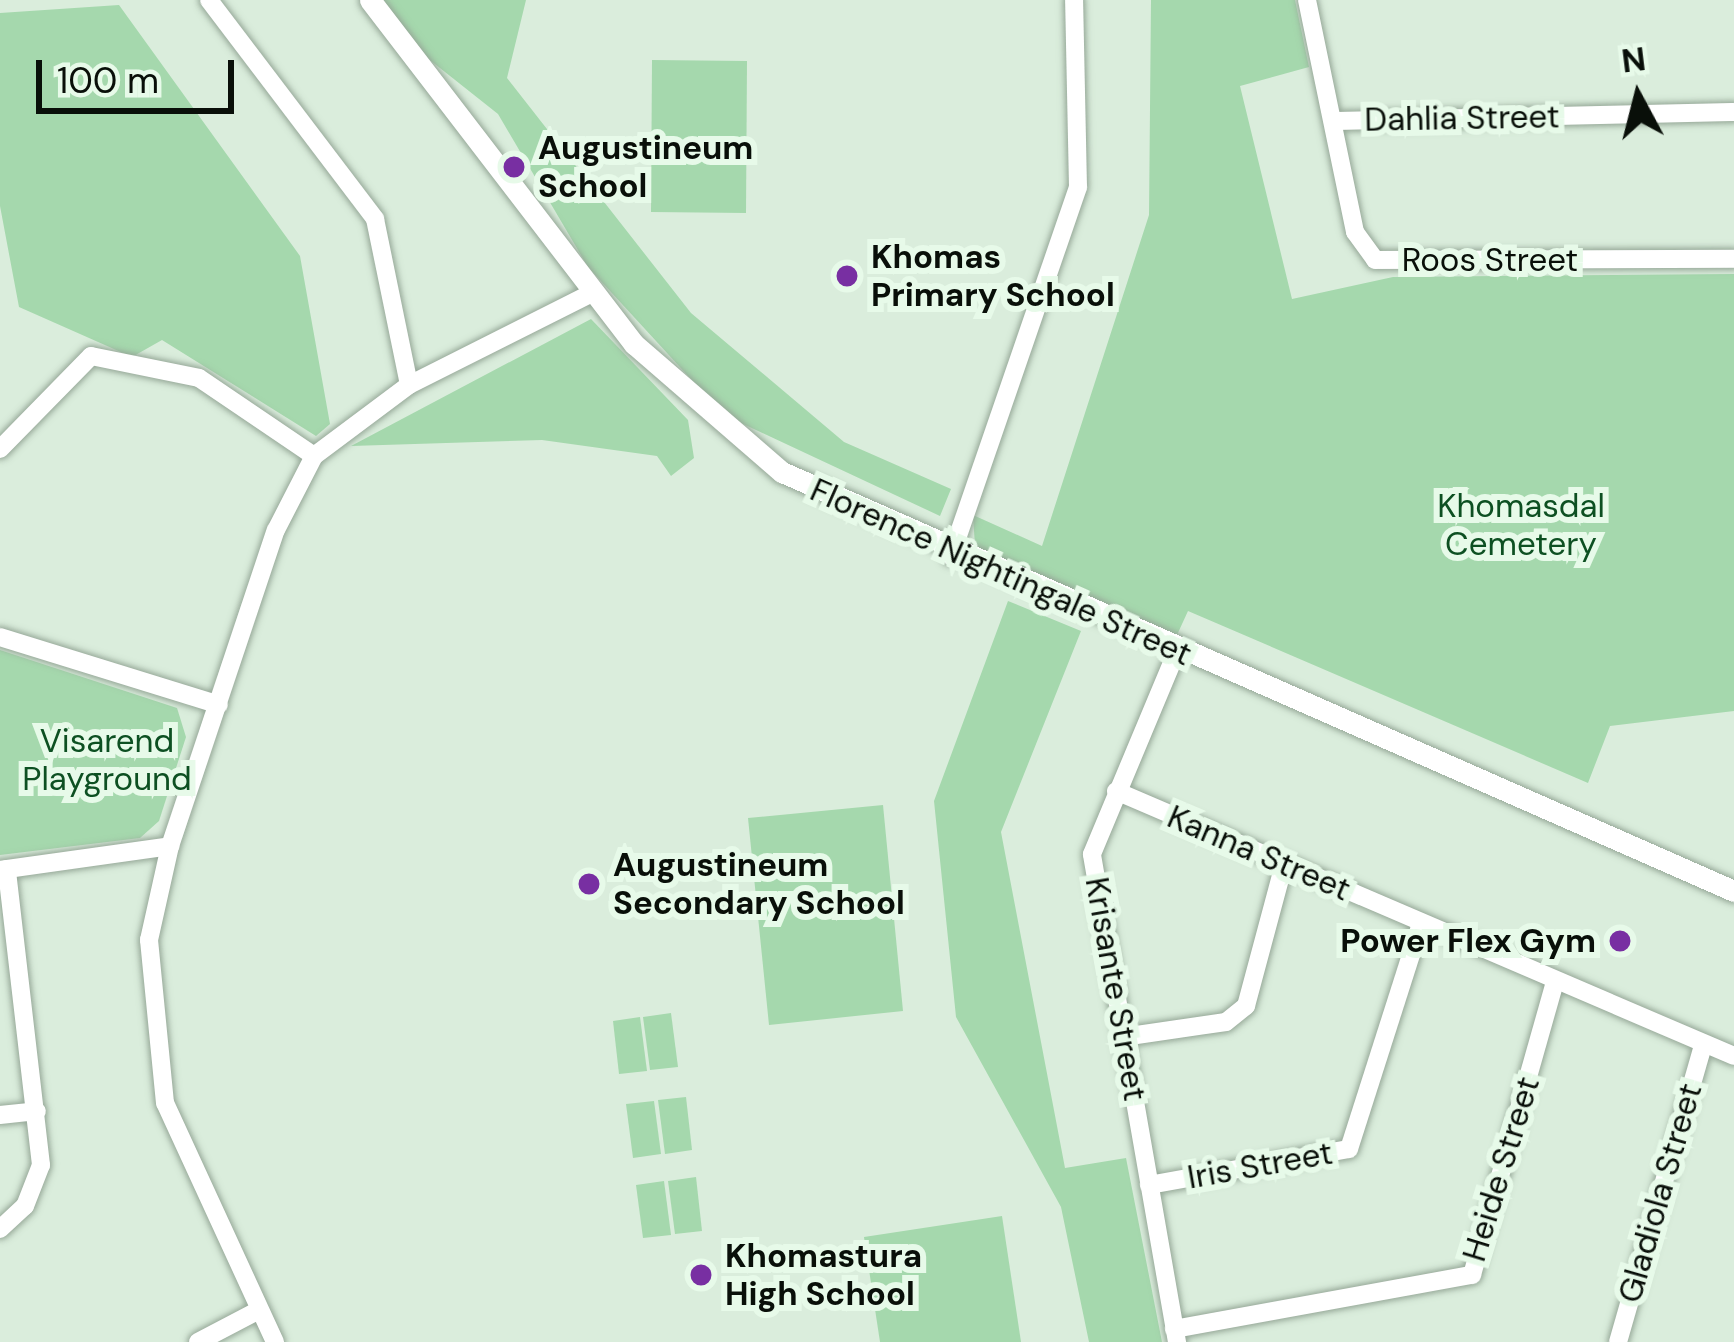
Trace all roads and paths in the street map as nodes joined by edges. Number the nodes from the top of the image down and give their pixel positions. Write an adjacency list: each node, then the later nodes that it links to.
1 (209, 0): 9 (street)
2 (370, 0): 8 (main road, Florence Nightingale Street)
3 (1074, 0): 12 (street)
4 (1307, 0): 6 (street, Roos Street)
5 (1734, 112): 6 (street, Dahlia Street)
6 (1334, 121): 7 (street, Roos Street)
7 (1734, 259)
8 (592, 293): 9 (street); 12 (main road, Florence Nightingale Street)
9 (410, 385): 11 (street)
10 (0, 449): 11 (street)
11 (314, 456): 15 (street)
12 (951, 556): 14 (main road, Florence Nightingale Street)
13 (0, 637): 15 (street)
14 (1177, 651): 16 (street, Krisante Street); 20 (main road, Florence Nightingale Street)
15 (219, 705): 17 (street)
16 (1116, 791): 18 (street, Kanna Street); 25 (street, Krisante Street)
17 (170, 846): 19 (street); 32 (street)
18 (1284, 865): 21 (street, Kanna Street); 25 (street)
19 (4, 870): 23 (street)
20 (1734, 891)
21 (1420, 923): 22 (street, Kanna Street); 30 (street, Iris Street)
22 (1556, 981): 26 (street, Kanna Street); 33 (street, Heide Street)
23 (21, 993): 24 (street); 28 (street)
24 (0, 995)
25 (1123, 1037): 30 (street, Krisante Street)
26 (1703, 1045): 27 (street, Kanna Street); 36 (street, Gladiola Street)
27 (1734, 1056)
28 (37, 1111): 29 (street); 31 (street)
29 (0, 1115)
30 (1149, 1185): 33 (street, Krisante Street)
31 (0, 1229)
32 (259, 1310): 34 (street); 35 (street)
33 (1175, 1335)
34 (198, 1342)
35 (275, 1342)
36 (1618, 1342)

